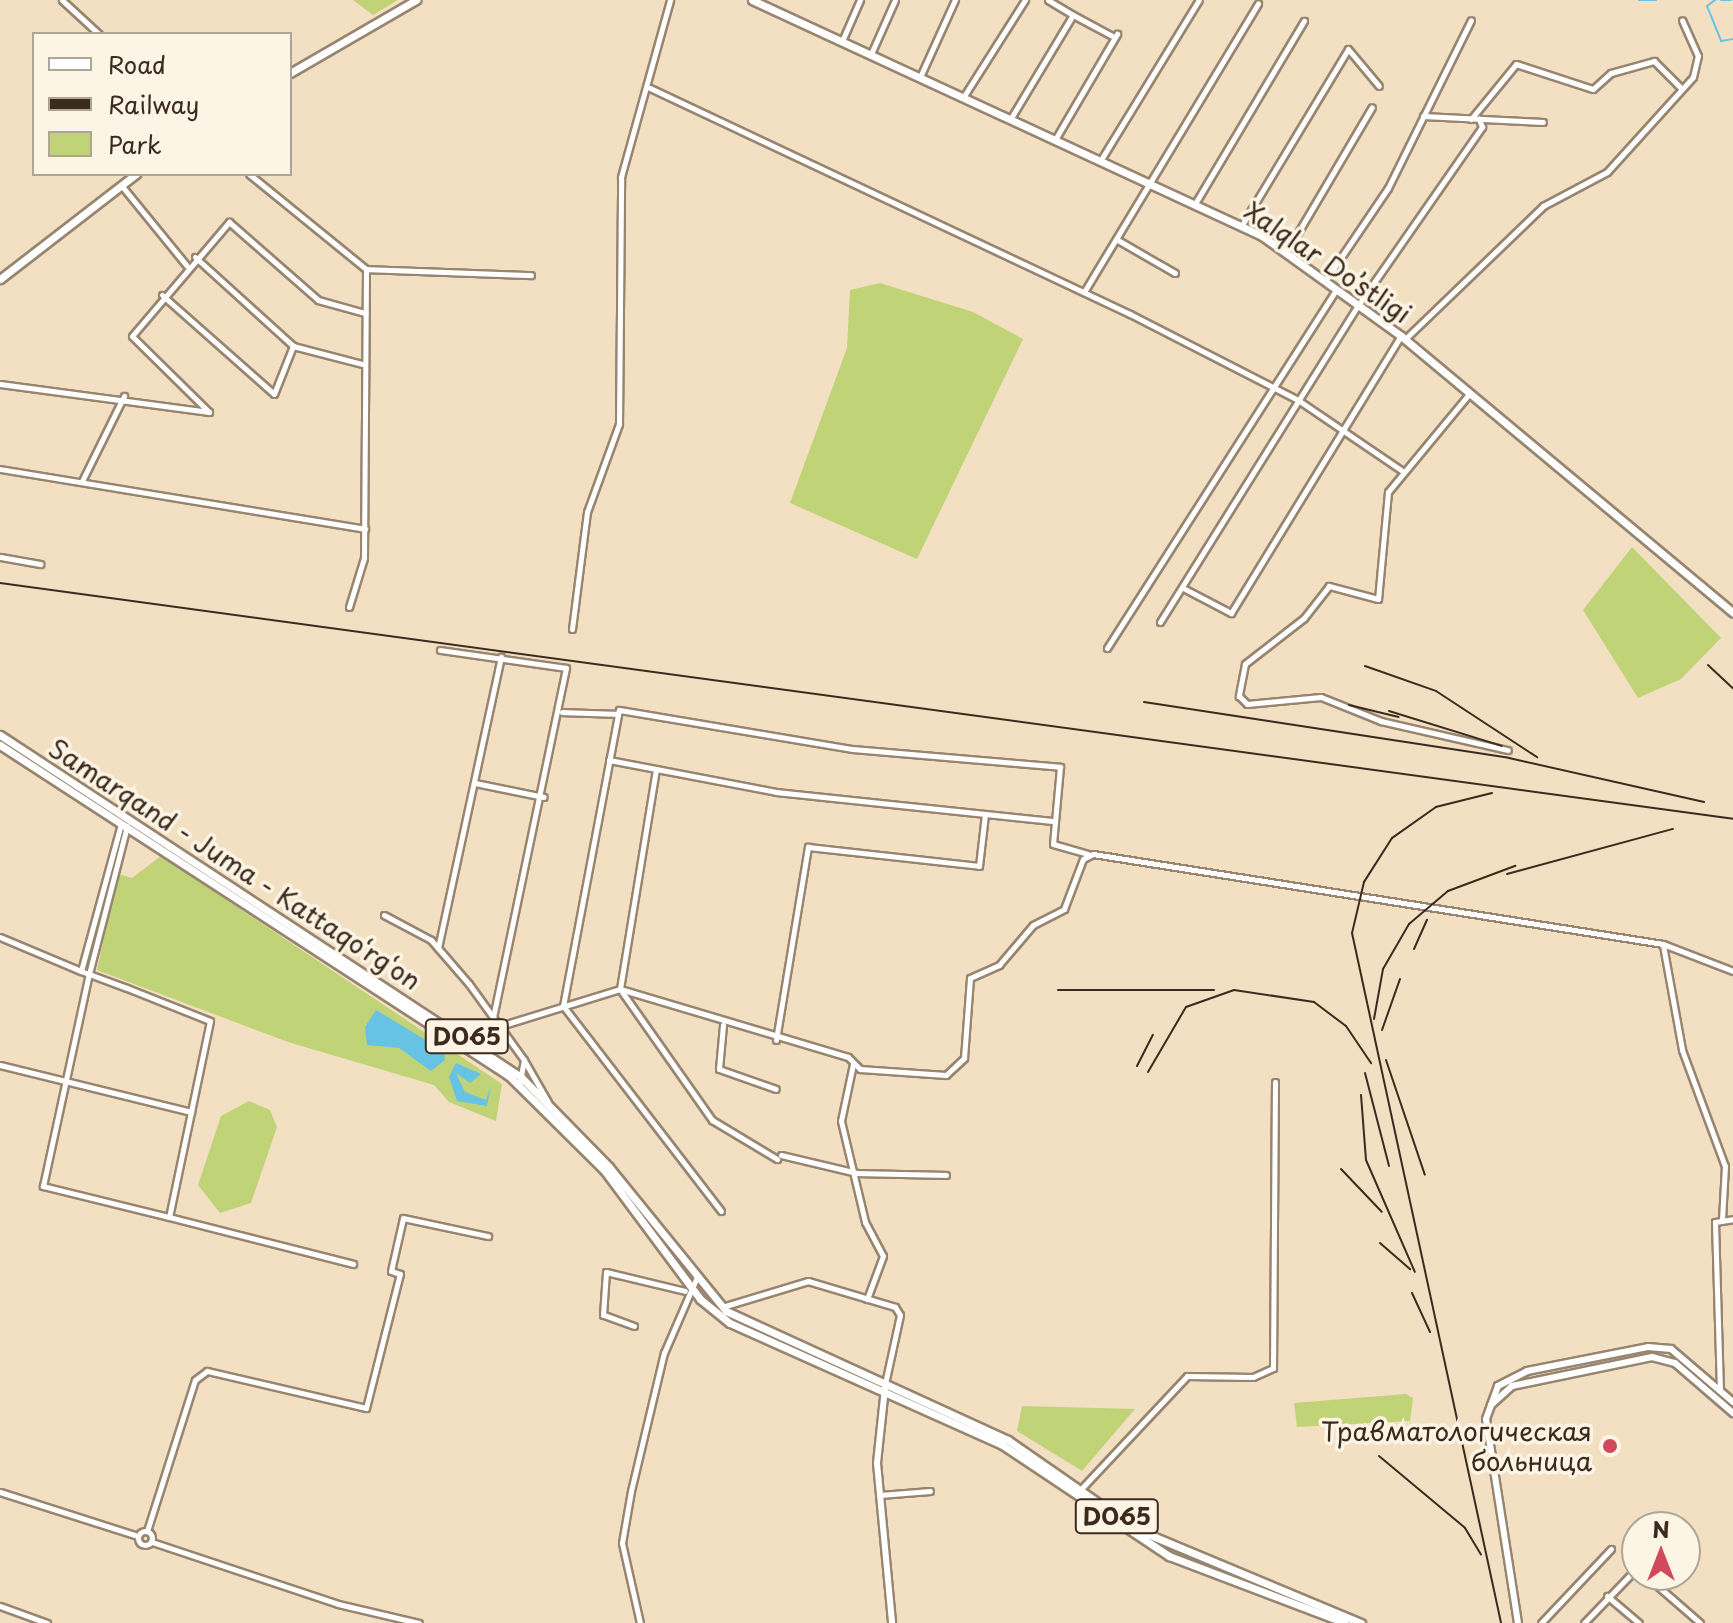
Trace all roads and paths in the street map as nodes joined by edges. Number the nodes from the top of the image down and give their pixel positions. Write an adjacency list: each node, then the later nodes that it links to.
1 (62, 0): 16 (street)
2 (416, 0): 19 (main road)
3 (670, 0): 22 (street)
4 (752, 0): 17 (main road, Xalqlar Do’stligi)
5 (860, 0): 17 (street)
6 (895, 0): 18 (street)
7 (955, 0): 20 (street)
8 (1025, 0): 24 (street)
9 (1048, 0): 12 (street)
10 (1199, 0): 32 (street)
11 (1258, 3): 35 (street)
12 (1073, 15): 27 (street); 31 (street)
13 (1471, 20): 26 (street)
14 (1682, 20): 23 (street)
15 (1304, 21): 37 (street)
16 (97, 32)
17 (842, 41): 18 (main road, Xalqlar Do’stligi)
18 (871, 54): 20 (main road, Xalqlar Do’stligi)
19 (292, 72)
20 (920, 77): 24 (main road, Xalqlar Do’stligi)
21 (1379, 86): 38 (street)
22 (650, 88): 49 (street); 72 (street)
23 (1681, 88): 28 (street); 53 (street)
24 (964, 96): 27 (main road, Xalqlar Do’stligi)
25 (1372, 107): 40 (street)
26 (1423, 116): 28 (street); 47 (street)
27 (1011, 118): 31 (main road, Xalqlar Do’stligi)
28 (1471, 119): 29 (street)
29 (1479, 119): 30 (street); 51 (street)
30 (1543, 122)
31 (1056, 138): 32 (main road, Xalqlar Do’stligi)
32 (1102, 158): 35 (main road, Xalqlar Do’stligi)
33 (133, 176): 36 (main road)
34 (251, 176): 43 (street)
35 (1150, 181): 37 (main road, Xalqlar Do’stligi); 39 (street)
36 (121, 185): 42 (street); 46 (main road)
37 (1196, 202): 38 (main road, Xalqlar Do’stligi)
38 (1242, 225): 40 (main road, Xalqlar Do’stligi)
39 (1116, 239): 44 (street); 49 (street)
40 (1286, 253): 47 (main road, Xalqlar Do’stligi)
41 (195, 257): 42 (street); 52 (street); 54 (street)
42 (187, 266): 50 (street)
43 (366, 269): 45 (street); 52 (street)
44 (1175, 273)
45 (531, 275)
46 (0, 279)
47 (1325, 281): 48 (main road, Xalqlar Do’stligi)
48 (1337, 289): 51 (main road, Xalqlar Do’stligi); 57 (street)
49 (1084, 292): 57 (street)
50 (162, 295): 54 (street); 59 (street)
51 (1359, 304): 53 (main road, Xalqlar Do’stligi); 60 (street)
52 (365, 313): 55 (street)
53 (1403, 338): 58 (main road, Xalqlar Do’stligi); 61 (street)
54 (293, 346): 55 (street)
55 (362, 364): 65 (street)
56 (0, 384): 59 (street)
57 (1274, 389): 60 (street); 73 (street)
58 (1469, 394): 63 (street); 70 (main road, Xalqlar Do’stligi)
59 (124, 396): 64 (street)
60 (1298, 400): 61 (street); 68 (street)
61 (1342, 430): 63 (street); 68 (street)
62 (0, 469): 64 (street)
63 (1404, 472): 80 (street)
64 (82, 481): 65 (street)
65 (365, 529): 69 (street)
66 (0, 557): 67 (street)
67 (40, 564)
68 (1185, 589): 71 (street)
69 (349, 607)
70 (1733, 613)
71 (1160, 622)
72 (572, 629)
73 (1107, 648)
74 (440, 650): 75 (street)
75 (501, 657): 76 (street); 83 (street)
76 (562, 712): 77 (street); 84 (street)
77 (618, 714): 81 (street); 86 (street)
78 (0, 735): 106 (main road, Samarqand - Juma - Kattaqo‘rg‘on / D065)
79 (0, 745): 87 (main road, Samarqand - Juma - Kattaqo‘rg‘on / D065)
80 (1508, 750)
81 (609, 760): 82 (street); 97 (street)
82 (656, 769): 85 (street); 96 (street)
83 (475, 783): 84 (street); 92 (street)
84 (544, 797): 98 (street)
85 (985, 813): 86 (street); 101 (street)
86 (1054, 821): 88 (street)
87 (124, 825): 93 (street); 95 (street); 106 (main road, Samarqand - Juma - Kattaqo‘rg‘on / D065)
88 (1088, 854): 91 (street); 103 (street)
89 (384, 915): 92 (street)
90 (0, 937): 93 (street)
91 (1663, 944): 94 (street); 115 (street)
92 (438, 948): 98 (street)
93 (81, 971): 95 (street)
94 (1733, 971)
95 (89, 974): 105 (street); 110 (street)
96 (620, 989): 97 (street); 99 (street); 111 (street)
97 (563, 1006): 100 (street); 113 (street)
98 (493, 1017): 100 (street)
99 (723, 1025): 101 (street); 108 (street)
100 (500, 1026): 102 (street)
101 (776, 1040): 103 (street)
102 (524, 1060): 106 (street); 109 (street)
103 (853, 1064): 111 (street)
104 (0, 1065): 105 (street)
105 (64, 1081): 110 (street); 114 (street)
106 (520, 1081): 109 (main road, Samarqand - Juma - Kattaqo‘rg‘on / D065); 119 (main road, Samarqand - Juma - Kattaqo‘rg‘on / D065)
107 (1275, 1082): 128 (street)
108 (776, 1089)
109 (549, 1103): 119 (main road, Samarqand - Juma - Kattaqo‘rg‘on / D065)
110 (191, 1112): 114 (street)
111 (857, 1173): 112 (street); 120 (street)
112 (946, 1175)
113 (721, 1211)
114 (169, 1217): 118 (street)
115 (1722, 1219): 116 (street); 124 (street)
116 (1733, 1219)
117 (488, 1236): 132 (street)
118 (353, 1264)
119 (690, 1285): 121 (main road, Samarqand - Juma - Kattaqo‘rg‘on / D065); 122 (street); 123 (main road, Samarqand - Juma - Kattaqo‘rg‘on / D065); 142 (street)
120 (867, 1299): 121 (street); 123 (street)
121 (721, 1308): 123 (main road, Samarqand - Juma - Kattaqo‘rg‘on / D065)
122 (634, 1326)
123 (885, 1389): 128 (main road, D065); 131 (street); 144 (main road, D065)
124 (1720, 1391): 125 (street); 126 (street)
125 (1733, 1402)
126 (1487, 1412): 127 (street); 146 (street)
127 (1733, 1413)
128 (1081, 1489): 145 (main road, D065)
129 (930, 1491): 131 (street)
130 (0, 1492): 133 (street)
131 (879, 1496): 143 (street)
132 (147, 1531): 133 (street); 134 (street)
133 (138, 1536): 134 (street)
134 (152, 1542): 141 (street)
135 (1611, 1549): 147 (street)
136 (1621, 1583): 138 (street)
137 (1663, 1591): 150 (street)
138 (1607, 1596): 148 (street); 149 (street)
139 (0, 1606): 140 (street)
140 (47, 1623)
141 (419, 1623)
142 (640, 1623)
143 (892, 1623)
144 (1345, 1623)
145 (1361, 1623)
146 (1518, 1623)
147 (1541, 1623)
148 (1584, 1623)
149 (1639, 1623)
150 (1700, 1623)

